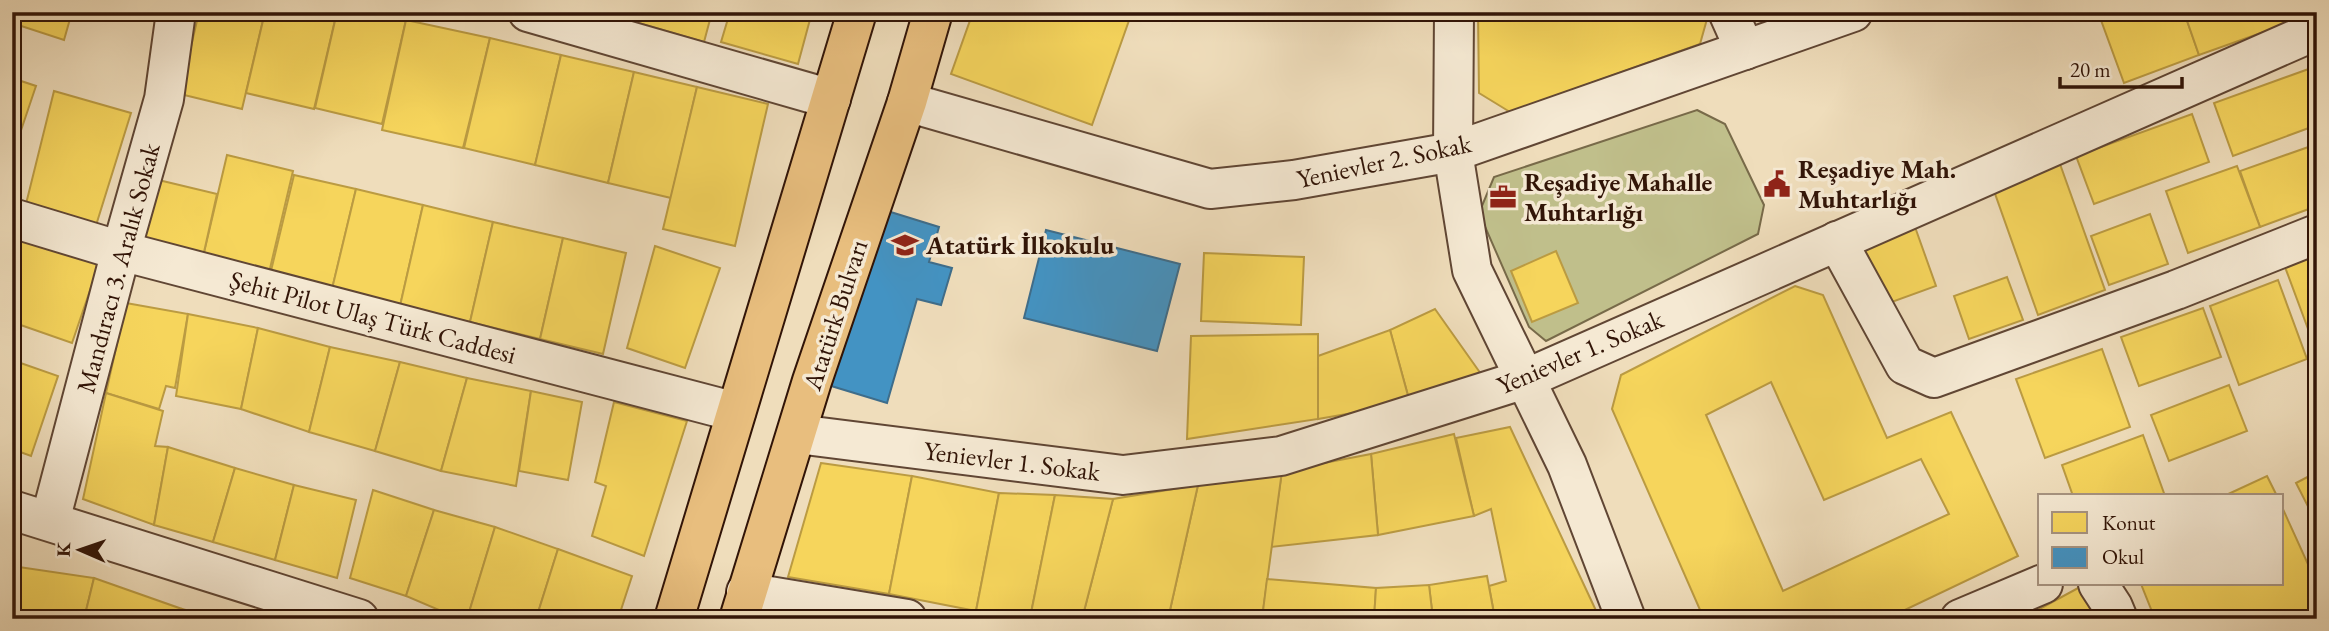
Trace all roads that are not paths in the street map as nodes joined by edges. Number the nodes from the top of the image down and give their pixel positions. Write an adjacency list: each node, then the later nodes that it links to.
1 (176, 12): 17 (street, Mandıracı 3. Aralık Sokak)
2 (528, 12): 8 (street)
3 (857, 12): 11 (main road)
4 (933, 12): 12 (main road, Atatürk Bulvarı)
5 (1454, 12): 13 (street)
6 (1728, 12): 10 (street)
7 (1853, 12): 10 (street, Yenievler 2. Sokak)
8 (623, 25): 11 (street)
9 (2317, 30): 16 (street, Yenievler 1. Sokak)
10 (1745, 50): 13 (street, Yenievler 2. Sokak)
11 (831, 99): 19 (main road)
12 (906, 102): 13 (street, Yenievler 2. Sokak); 20 (main road, Atatürk Bulvarı)
13 (1453, 152): 18 (street)
14 (12, 218): 17 (street, Şehit Pilot Ulaş Türk Caddesi)
15 (2317, 234): 16 (street)
16 (1837, 242): 18 (street, Yenievler 1. Sokak)
17 (121, 251): 19 (street, Şehit Pilot Ulaş Türk Caddesi); 22 (street, Mandıracı 3. Aralık Sokak)
18 (1525, 379): 20 (street, Yenievler 1. Sokak); 29 (street)
19 (736, 412): 27 (main road)
20 (797, 434): 25 (main road, Atatürk Bulvarı)
21 (12, 510): 22 (street)
22 (50, 522): 26 (street)
23 (2038, 586): 30 (street)
24 (2099, 586): 31 (street)
25 (743, 606): 28 (street)
26 (359, 619)
27 (674, 619)
28 (908, 619)
29 (1626, 619)
30 (1960, 619)
31 (2118, 619)

